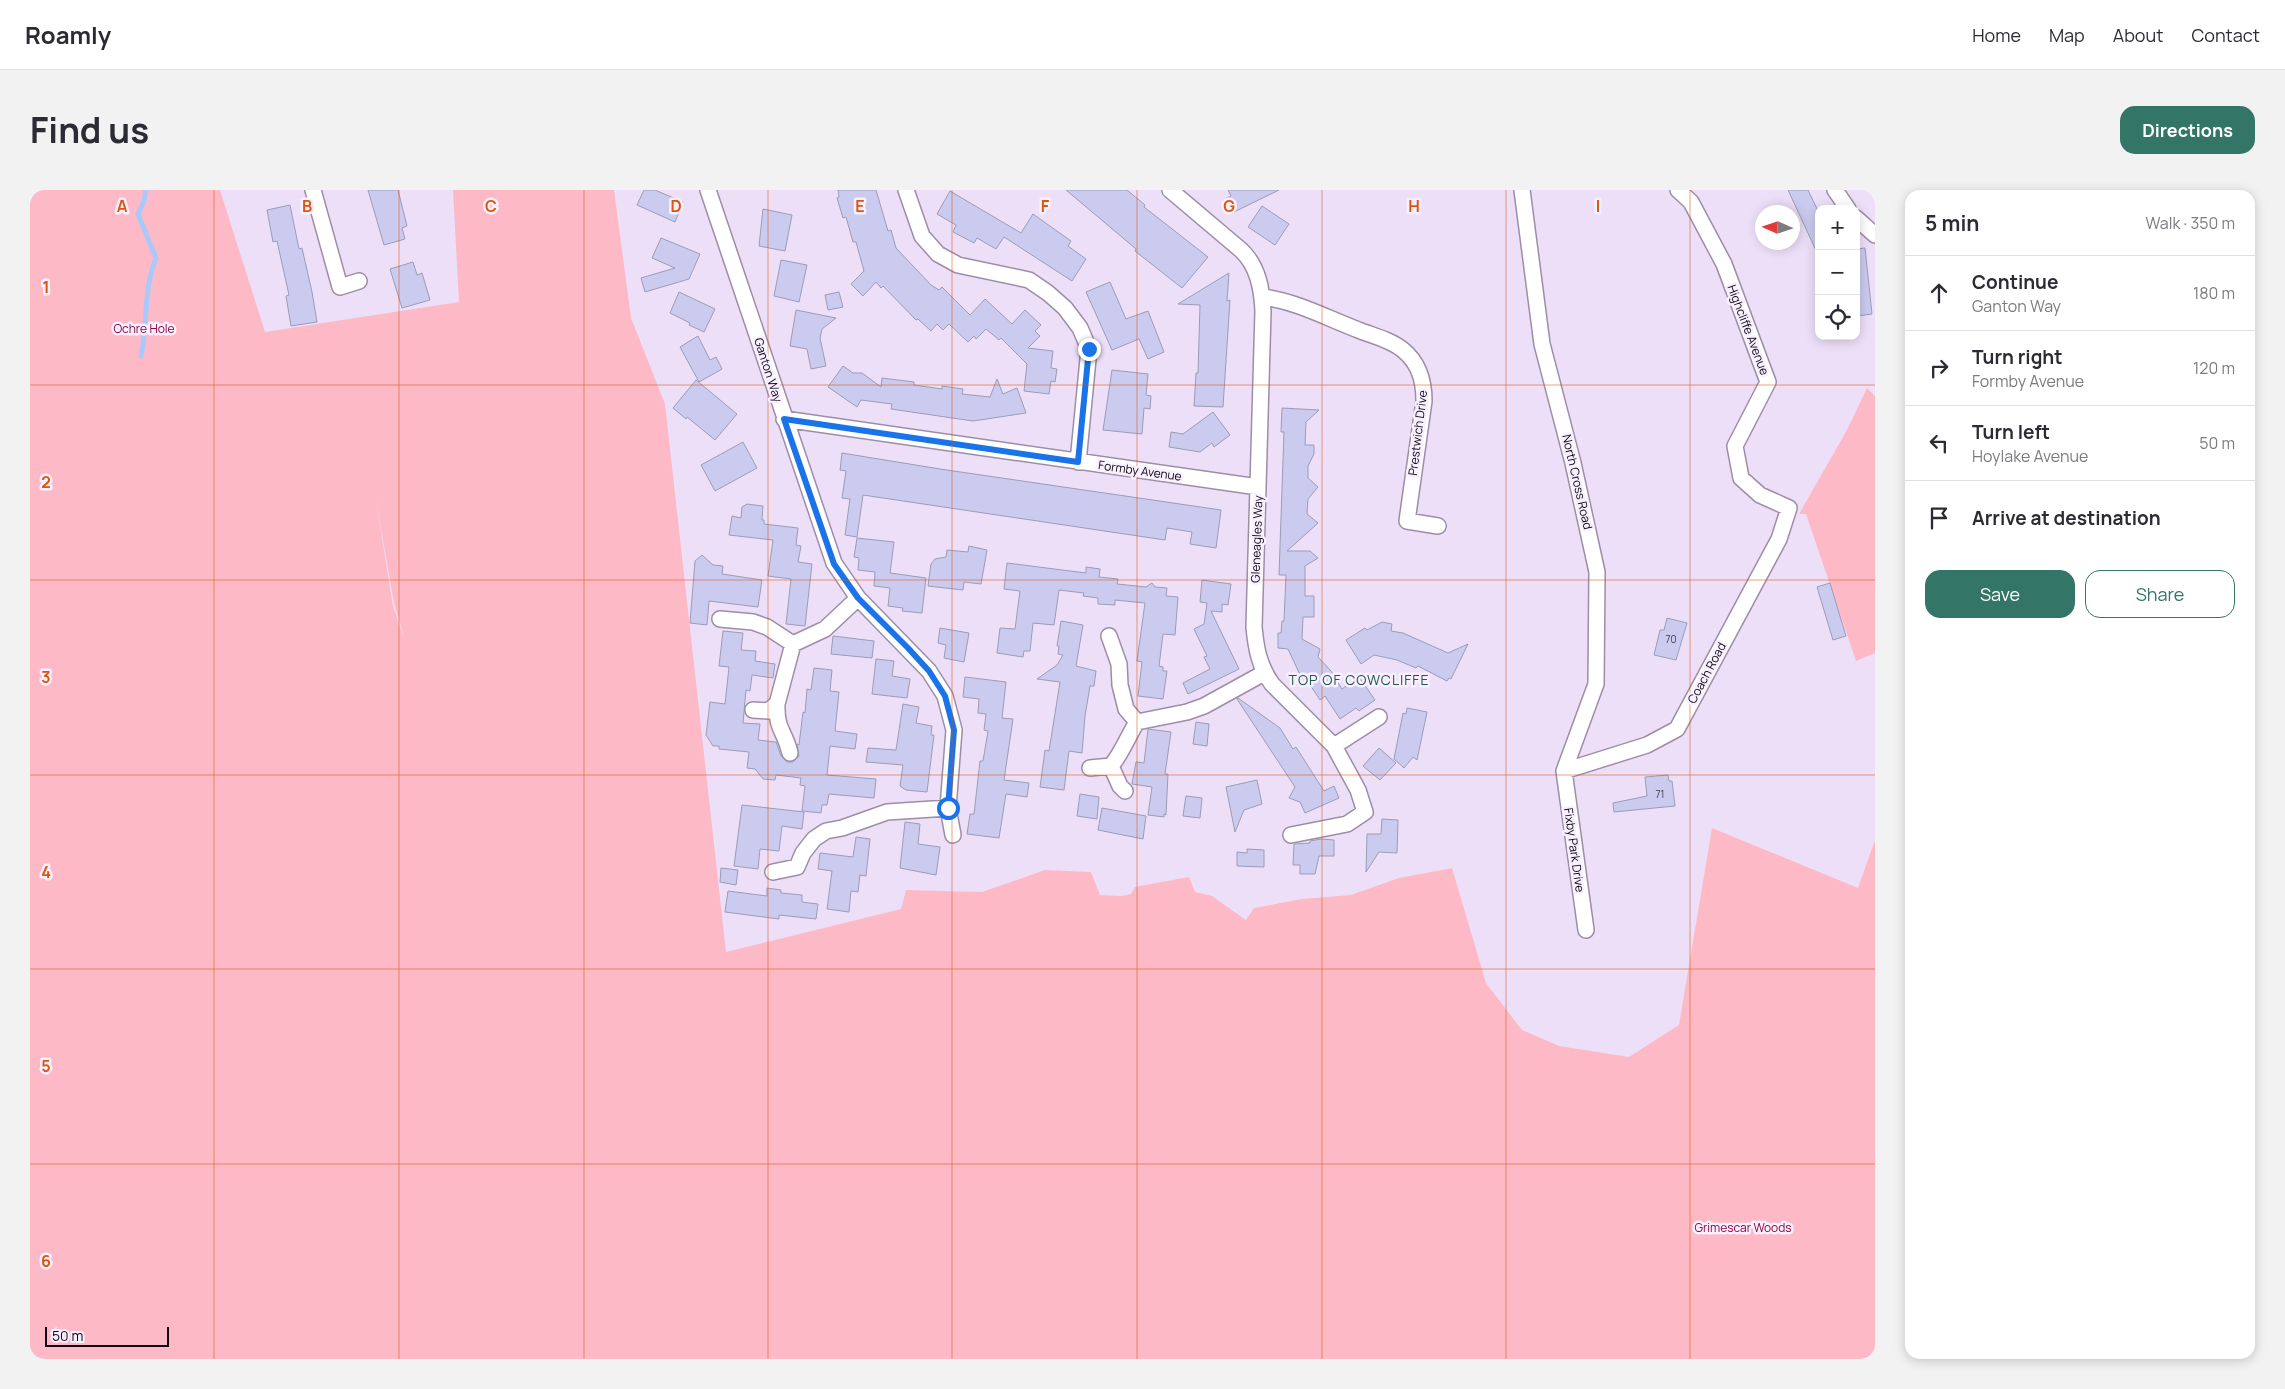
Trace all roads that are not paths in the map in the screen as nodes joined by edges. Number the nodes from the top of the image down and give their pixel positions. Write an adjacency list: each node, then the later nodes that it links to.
1 (313, 190): 11 (street)
2 (708, 190): 13 (street, Ganton Way)
3 (906, 190): 14 (street)
4 (1522, 190): 31 (street, North Cross Road)
5 (1678, 190): 16 (street, Highcliffe Avenue)
6 (1835, 190): 8 (street)
7 (1180, 193): 12 (street, Gleneagles Way)
8 (1845, 205)
9 (1860, 222): 10 (street)
10 (1875, 236)
11 (359, 281)
12 (1263, 297): 15 (street, Gleneagles Way); 17 (street, Prestwich Drive)
13 (784, 419): 14 (street, Formby Avenue); 18 (street, Ganton Way)
14 (1078, 462): 15 (street, Formby Avenue)
15 (1258, 487): 22 (street, Gleneagles Way)
16 (1789, 508): 31 (street, Coach Road)
17 (1438, 526)
18 (858, 598): 21 (street); 33 (street, Ganton Way)
19 (720, 619): 21 (street)
20 (1109, 636): 26 (street)
21 (793, 644): 23 (street)
22 (1264, 673): 26 (street); 27 (street, Gleneagles Way)
23 (777, 704): 24 (street); 28 (street)
24 (753, 710)
25 (1379, 717): 27 (street)
26 (1136, 722): 29 (street)
27 (1334, 746): 35 (street, Gleneagles Way)
28 (790, 753)
29 (1111, 766): 30 (street); 32 (street)
30 (1090, 768)
31 (1564, 771): 37 (street, Fixby Park Drive)
32 (1125, 791)
33 (948, 808): 34 (street, Ganton Way); 36 (street)
34 (953, 835)
35 (1291, 835)
36 (773, 872)
37 (1586, 930)

